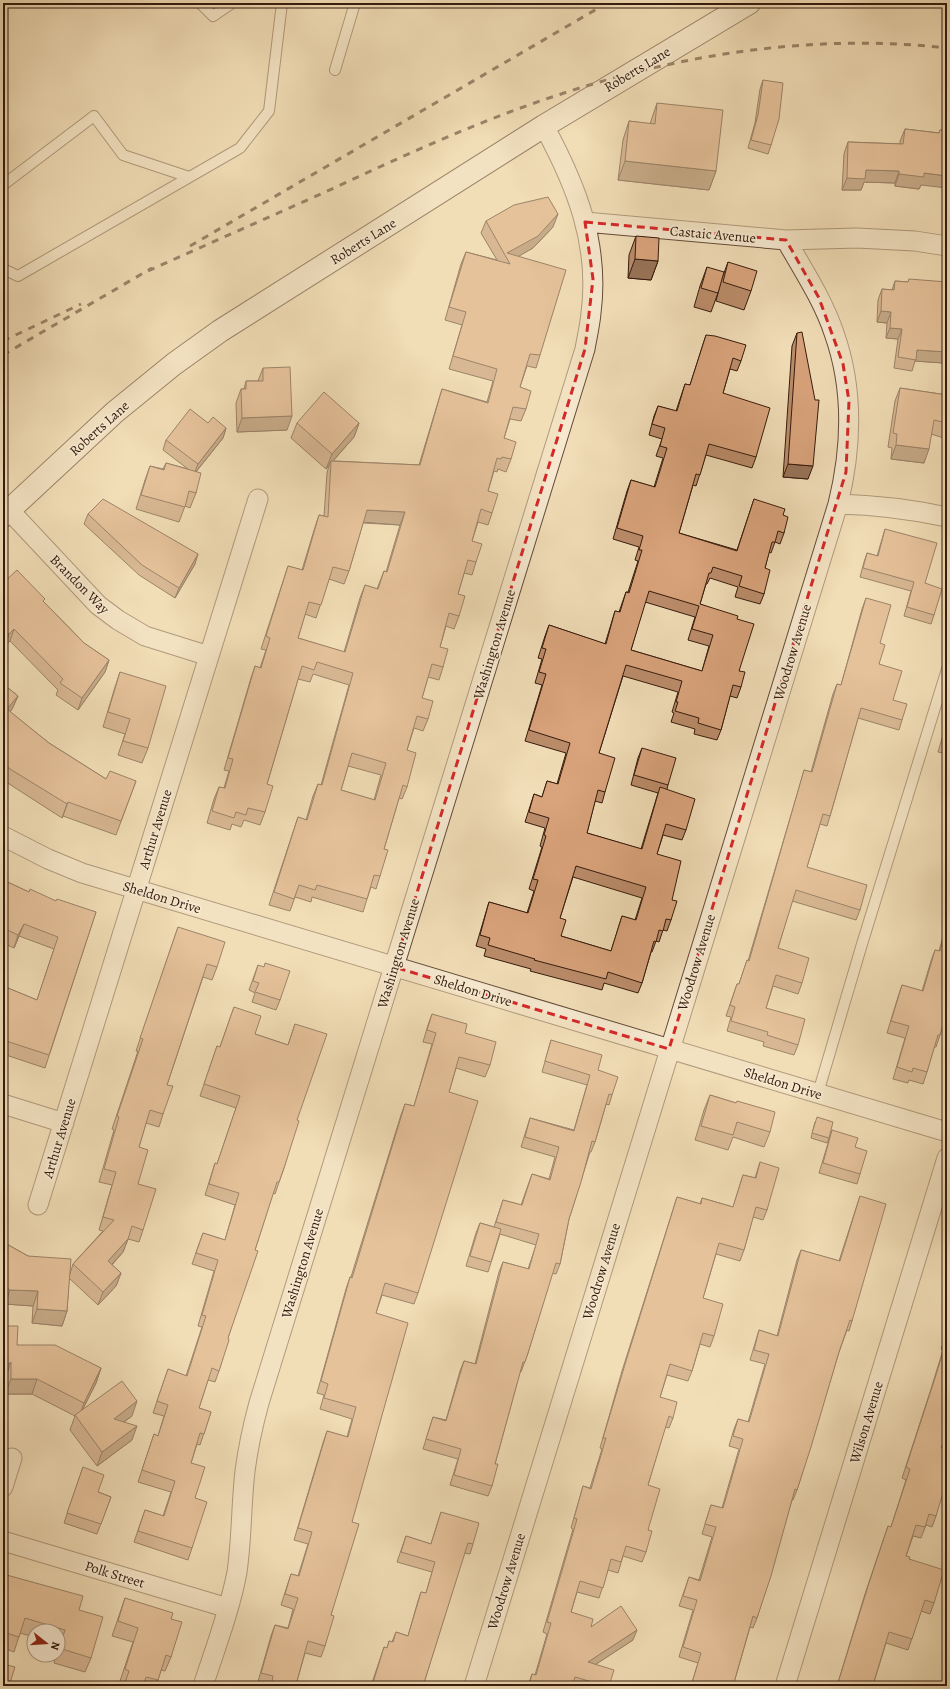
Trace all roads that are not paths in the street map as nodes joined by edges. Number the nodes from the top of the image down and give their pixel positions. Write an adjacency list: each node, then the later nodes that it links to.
1 (200, 3): 2 (lane)
2 (232, 3)
3 (282, 3): 8 (lane)
4 (355, 3): 6 (lane)
5 (750, 3): 7 (street, Roberts Lane)
6 (335, 70)
7 (544, 126): 10 (street); 16 (street, Roberts Lane)
8 (189, 177): 9 (lane); 13 (lane)
9 (3, 185)
10 (585, 222): 11 (street, Castaic Avenue); 22 (street, Washington Avenue)
11 (786, 240): 12 (street, Castaic Avenue); 15 (street, Woodrow Avenue)
12 (947, 246)
13 (3, 268)
14 (258, 498): 18 (street, Arthur Avenue)
15 (838, 504): 17 (street); 23 (street, Woodrow Avenue)
16 (6, 513): 18 (street, Brandon Way)
17 (947, 517)
18 (209, 656): 21 (street, Arthur Avenue)
19 (947, 669): 24 (lane)
20 (3, 836): 21 (street, Sheldon Drive)
21 (136, 890): 22 (street, Sheldon Drive); 26 (street, Arthur Avenue)
22 (394, 967): 23 (street, Sheldon Drive); 33 (street, Washington Avenue)
23 (669, 1049): 24 (street, Sheldon Drive); 35 (street, Woodrow Avenue)
24 (818, 1094): 27 (street, Sheldon Drive)
25 (3, 1104): 26 (street)
26 (64, 1123): 29 (street, Arthur Avenue)
27 (947, 1132)
28 (947, 1158): 36 (street, Wilson Avenue)
29 (38, 1205)
30 (12, 1458): 31 (street)
31 (3, 1487)
32 (3, 1541): 33 (street, Polk Street)
33 (228, 1608): 34 (street, Washington Avenue)
34 (204, 1686)
35 (474, 1686)
36 (785, 1686)

